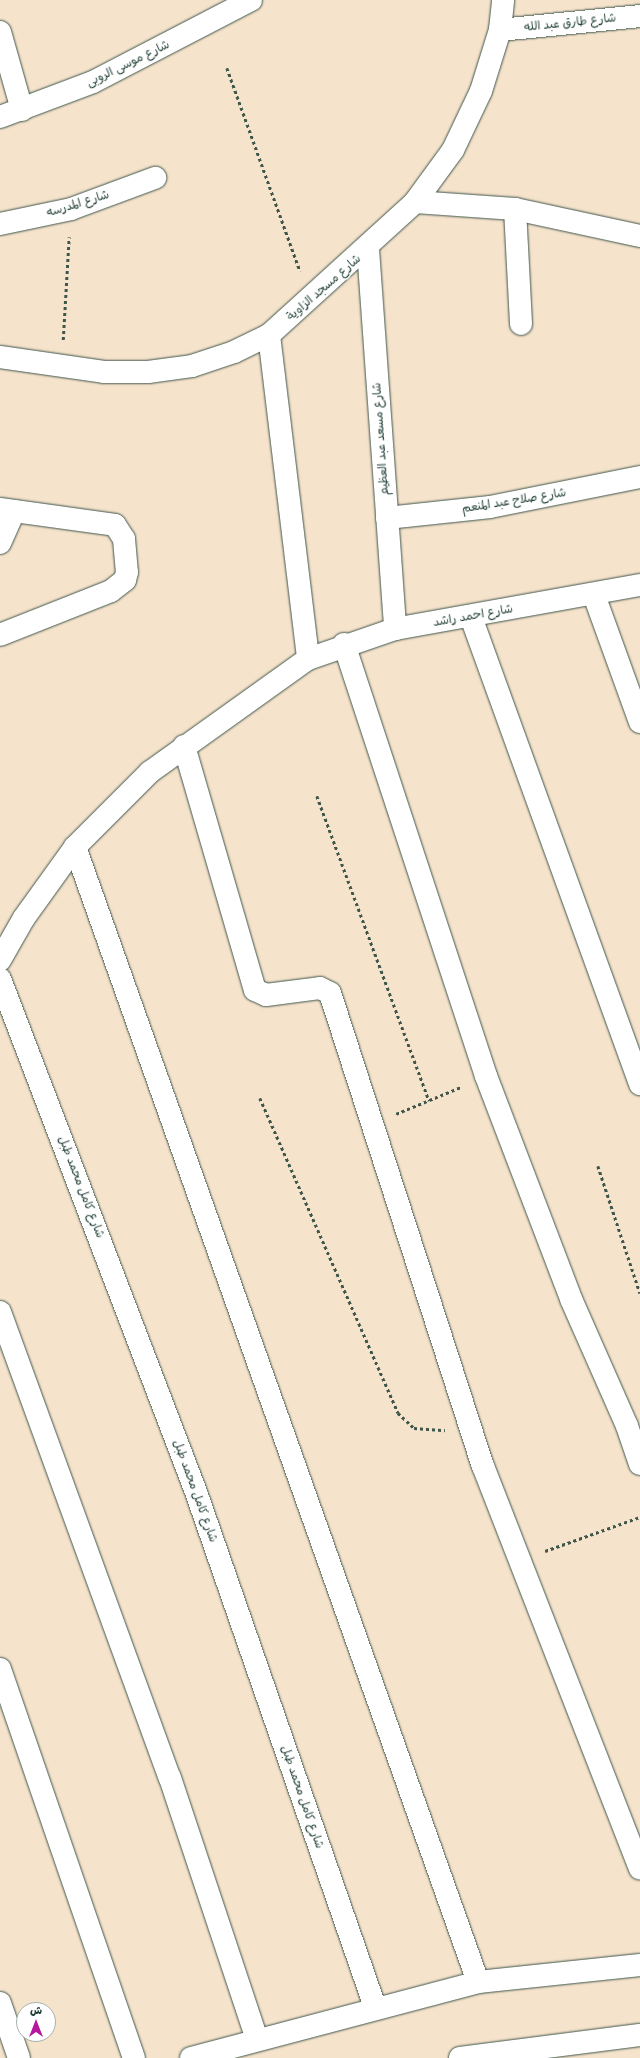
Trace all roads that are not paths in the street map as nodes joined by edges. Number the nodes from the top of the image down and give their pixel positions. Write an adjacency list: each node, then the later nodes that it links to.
1 (251, 0): 6 (street, شارع موسى الروبى)
2 (503, 0): 4 (street, شارع مسجد الزاوية)
3 (640, 16): 4 (street, شارع طارق عبد الله)
4 (500, 30): 9 (street, شارع مسجد الزاوية)
5 (0, 32): 6 (street)
6 (22, 110): 7 (street, شارع موسى الروبى)
7 (0, 117)
8 (154, 178): 11 (street, شارع المدرسه)
9 (415, 202): 10 (street); 13 (street, شارع مسجد الزاوية)
10 (515, 210): 12 (street); 14 (street)
11 (0, 224)
12 (640, 236)
13 (368, 249): 15 (street, شارع مسجد الزاوية); 19 (street, شارع مسعد عبد العظيم)
14 (521, 324)
15 (269, 335): 16 (street, شارع مسجد الزاوية); 27 (street)
16 (0, 357)
17 (640, 477): 19 (street, شارع صلاح عبد المنعم)
18 (7, 510): 20 (street); 25 (street)
19 (387, 518): 24 (street, شارع مسعد عبد العظيم)
20 (0, 543)
21 (640, 584): 22 (street, شارع احمد راشد)
22 (594, 595): 23 (street, شارع احمد راشد); 28 (street)
23 (471, 617): 24 (street, شارع احمد راشد); 33 (street)
24 (395, 629): 26 (street, شارع احمد راشد)
25 (0, 635)
26 (344, 644): 27 (street, شارع احمد راشد); 35 (street)
27 (308, 659): 29 (street, شارع احمد راشد)
28 (640, 722)
29 (184, 746): 30 (street, شارع احمد راشد); 37 (street)
30 (75, 847): 31 (street, شارع احمد راشد); 39 (street)
31 (0, 960)
32 (0, 980): 41 (street, شارع كامل محمد طبل)
33 (640, 1084)
34 (0, 1312): 43 (street)
35 (640, 1464)
36 (0, 1669): 45 (street)
37 (640, 1868)
38 (640, 1965): 39 (street)
39 (478, 1982): 41 (street)
40 (0, 2003): 44 (street)
41 (375, 2007): 43 (street)
42 (640, 2034): 47 (street)
43 (256, 2040): 46 (street)
44 (19, 2058)
45 (134, 2058)
46 (191, 2058)
47 (460, 2058)

